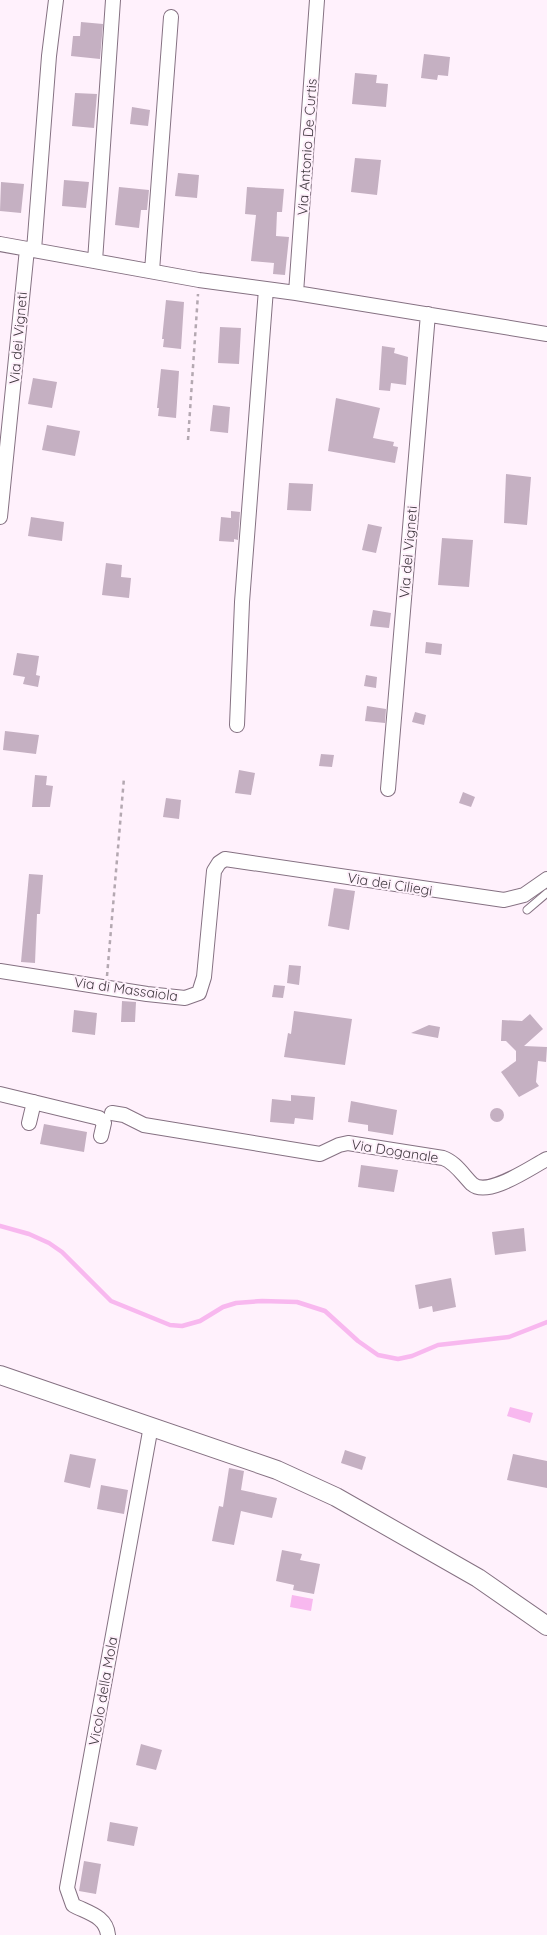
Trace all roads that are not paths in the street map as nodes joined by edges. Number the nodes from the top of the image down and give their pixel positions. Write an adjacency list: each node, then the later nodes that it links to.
1 (56, 0): 6 (street, Via dei Vigneti)
2 (113, 0): 7 (street)
3 (317, 0): 10 (street, Via Antonio De Curtis)
4 (170, 18): 8 (street)
5 (0, 244): 6 (street)
6 (30, 249): 7 (street); 13 (street, Via dei Vigneti)
7 (95, 261): 8 (street)
8 (152, 271): 9 (street)
9 (266, 289): 10 (street); 14 (street)
10 (296, 293): 11 (street)
11 (428, 314): 12 (street); 15 (street, Via dei Vigneti)
12 (547, 334)
13 (0, 517)
14 (237, 725)
15 (388, 789)
16 (227, 859): 17 (street, Via dei Ciliegi); 20 (street, Via di Massaiola)
17 (547, 879)
18 (547, 893): 19 (lane)
19 (527, 910)
20 (0, 971)
21 (0, 1094): 22 (street)
22 (34, 1102): 24 (street); 25 (street)
23 (112, 1113): 26 (street, Via Doganale)
24 (29, 1123)
25 (101, 1136)
26 (547, 1159)
27 (0, 1375): 28 (street)
28 (151, 1426): 29 (street); 30 (street, Vicolo della Mola)
29 (547, 1626)
30 (108, 1935)

